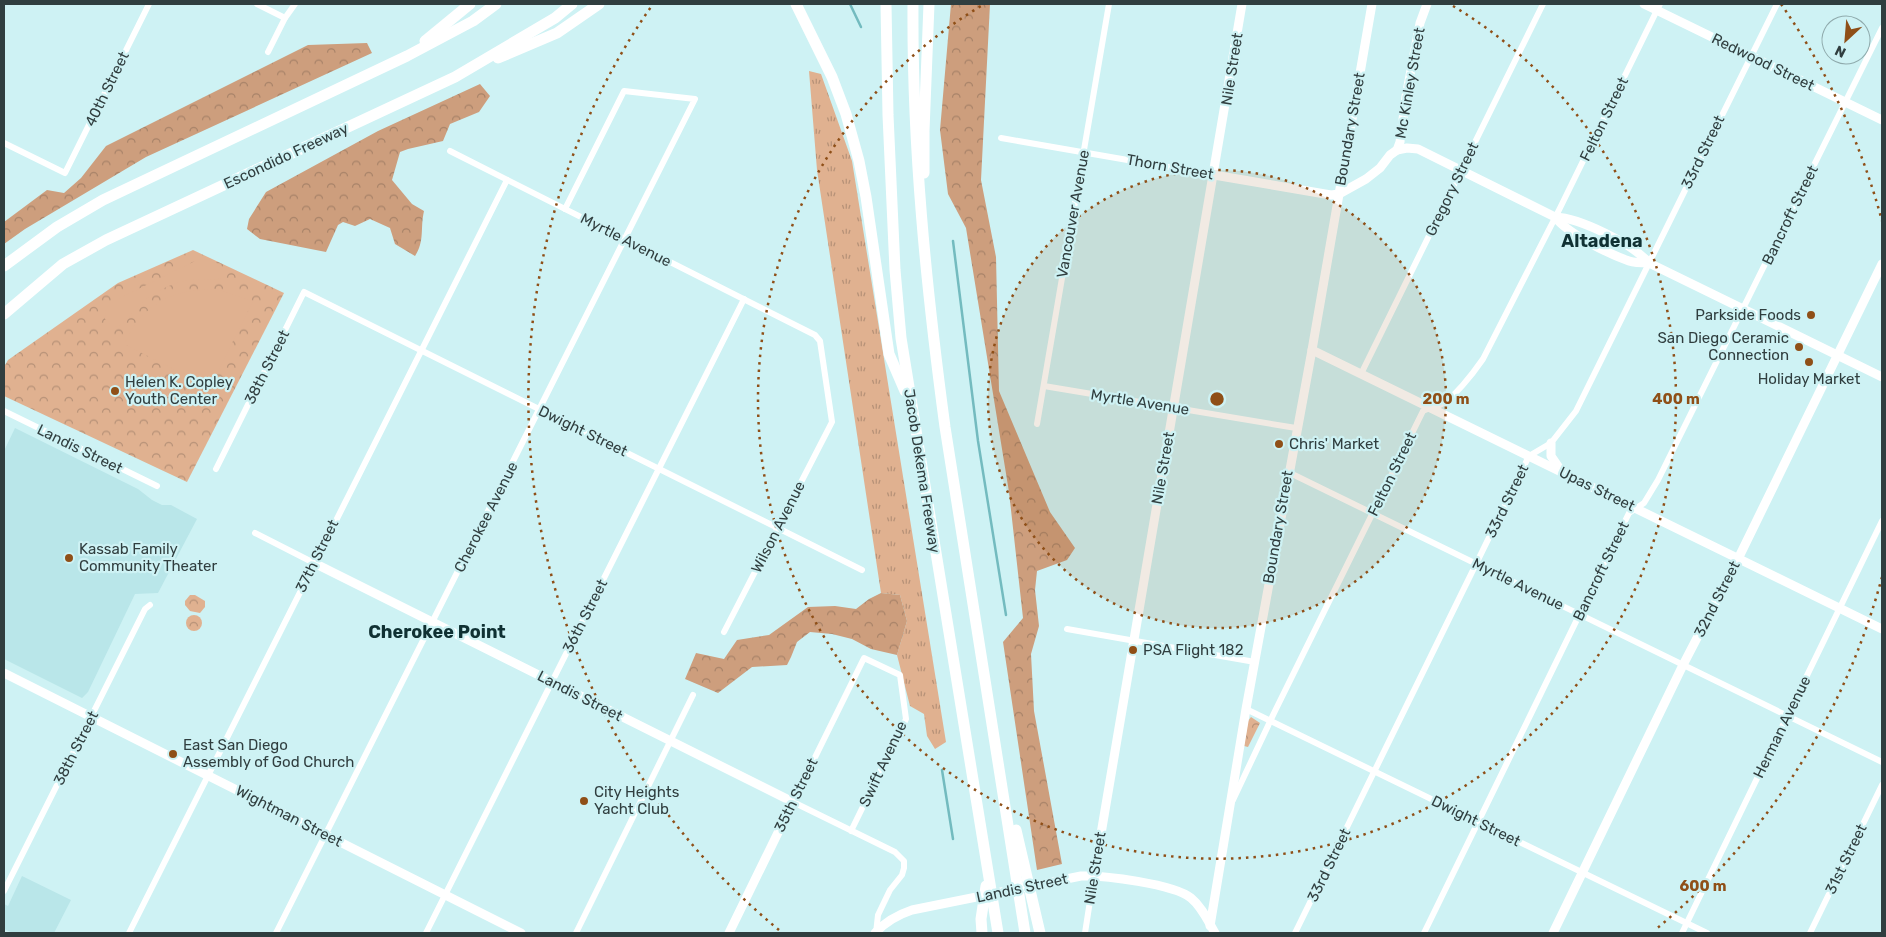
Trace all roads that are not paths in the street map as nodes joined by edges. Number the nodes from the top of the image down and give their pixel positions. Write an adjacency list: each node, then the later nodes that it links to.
1 (150, 4): 29 (street, 40th Street)
2 (257, 4): 20 (street)
3 (295, 4): 20 (street)
4 (470, 4): 23 (highway)
5 (496, 4): 23 (highway)
6 (572, 4): 25 (highway, Escondido Freeway)
7 (599, 4): 25 (highway)
8 (796, 4): 54 (highway)
9 (886, 4): 54 (highway, Jacob Dekema Freeway)
10 (912, 4): 40 (highway, Jacob Dekema Freeway)
11 (930, 4): 40 (highway)
12 (1108, 4): 32 (street, Vancouver Avenue)
13 (1242, 4): 34 (street, Nile Street)
14 (1372, 4): 36 (street, Boundary Street)
15 (1426, 4): 30 (street, Mc Kinley Street)
16 (1544, 4): 33 (street, Gregory Street)
17 (1644, 4): 19 (street, Redwood Street)
18 (1777, 4): 24 (street, 33rd Street)
19 (1659, 7): 24 (street, Redwood Street); 38 (street, Felton Street)
20 (285, 18): 22 (street)
21 (1882, 28): 26 (street, Bancroft Street)
22 (268, 52)
23 (407, 56): 43 (highway)
24 (1751, 56): 26 (street, Redwood Street); 41 (street, 33rd Street)
25 (455, 77): 47 (highway, Escondido Freeway)
26 (1846, 102): 27 (street, Redwood Street); 46 (street, Bancroft Street)
27 (1882, 120)
28 (1001, 138): 32 (street, Thorn Street)
29 (4, 143)
30 (1397, 150): 33 (street); 36 (street, Mc Kinley Street)
31 (450, 151): 35 (street, Myrtle Avenue)
32 (1084, 152): 34 (street, Thorn Street); 53 (street, Vancouver Avenue)
33 (1460, 171): 38 (street); 51 (street, Gregory Street)
34 (1214, 175): 36 (street, Thorn Street); 56 (street, Nile Street)
35 (506, 180): 37 (street, Myrtle Avenue); 48 (street, 37th Street)
36 (1339, 194): 49 (street, Boundary Street)
37 (565, 209): 39 (street, Myrtle Avenue); 39 (street, Cherokee Avenue)
38 (1555, 218): 41 (street); 41 (street); 55 (street, Felton Street)
39 (625, 239): 45 (street, Myrtle Avenue); 57 (street, Cherokee Avenue)
40 (924, 262): 97 (highway, Jacob Dekema Freeway)
41 (1648, 263): 46 (street); 62 (street, 33rd Street)
42 (1882, 264): 50 (street, 32nd Street)
43 (4, 266)
44 (304, 292): 48 (street, Dwight Street); 64 (street, 38th Street)
45 (744, 299): 59 (street, Myrtle Avenue); 65 (street, 36th Street)
46 (1743, 309): 50 (street); 69 (street, Bancroft Street)
47 (4, 314)
48 (420, 350): 57 (street, Dwight Street); 75 (street, 37th Street)
49 (1312, 350): 51 (street, Upas Street); 61 (street, Boundary Street)
50 (1838, 355): 52 (street); 74 (street, 32nd Street)
51 (1361, 374): 55 (street, Upas Street)
52 (1882, 377)
53 (1044, 386): 56 (street, Myrtle Avenue); 60 (street, Vancouver Avenue)
54 (912, 407): 109 (highway, Jacob Dekema Freeway)
55 (1429, 407): 63 (street, Upas Street); 70 (street, Felton Street)
56 (1174, 408): 61 (street, Myrtle Avenue); 85 (street, Nile Street)
57 (540, 410): 65 (street, Dwight Street); 81 (street, Cherokee Avenue)
58 (4, 411): 68 (street, Landis Street)
59 (832, 422): 72 (street, Wilson Avenue)
60 (1037, 424)
61 (1296, 428): 66 (street, Boundary Street)
62 (1551, 443): 63 (street, 33rd Street); 67 (street)
63 (1529, 456): 67 (street, Upas Street); 76 (street, 33rd Street)
64 (216, 468)
65 (658, 469): 72 (street, Dwight Street); 90 (street, 36th Street)
66 (1288, 472): 70 (street, Myrtle Avenue); 87 (street, Boundary Street)
67 (1562, 472): 69 (street, Upas Street)
68 (157, 486)
69 (1636, 508): 74 (street, Upas Street); 80 (street, Bancroft Street)
70 (1372, 514): 76 (street, Myrtle Avenue); 95 (street, Felton Street)
71 (1882, 521): 79 (street, Herman Avenue)
72 (778, 528): 77 (street, Dwight Street); 84 (street, Wilson Avenue)
73 (255, 533): 75 (street, Landis Street)
74 (1738, 558): 79 (street, Upas Street); 88 (street, 32nd Street)
75 (314, 563): 81 (street, Landis Street); 100 (street, 37th Street)
76 (1476, 564): 80 (street, Myrtle Avenue); 99 (street, 33rd Street)
77 (862, 570)
78 (150, 605): 94 (street, 38th Street)
79 (1840, 608): 83 (street, Upas Street); 93 (street, Herman Avenue)
80 (1579, 614): 88 (street, Myrtle Avenue); 104 (street, Bancroft Street)
81 (433, 622): 90 (street, Landis Street); 106 (street, Cherokee Avenue)
82 (1067, 629): 85 (street)
83 (1882, 629)
84 (724, 632)
85 (1132, 641): 87 (street); 108 (street, Nile Street)
86 (864, 658): 102 (street, 35th Street); 105 (street, Swift Avenue)
87 (1254, 662): 92 (street, Boundary Street)
88 (1683, 665): 93 (street, Myrtle Avenue); 107 (street, 32nd Street)
89 (4, 674): 94 (street, Wightman Street)
90 (552, 682): 96 (street, Landis Street); 111 (street, 36th Street)
91 (693, 695): 96 (street)
92 (1246, 709): 95 (street, Dwight Street); 103 (street, Boundary Street)
93 (1787, 715): 98 (street, Myrtle Avenue); 112 (street, Herman Avenue)
94 (92, 718): 100 (street, Wightman Street); 110 (street, 38th Street)
95 (1270, 721): 99 (street, Dwight Street); 103 (street, Felton Street)
96 (670, 741): 102 (street, Landis Street); 118 (street)
97 (995, 742): 123 (highway, Jacob Dekema Freeway); 124 (highway)
98 (1882, 762)
99 (1374, 772): 104 (street, Dwight Street); 126 (street, 33rd Street)
100 (208, 776): 106 (street, Wightman Street); 114 (street, 37th Street)
101 (1882, 785): 131 (street, 31st Street)
102 (792, 802): 105 (street, Landis Street); 119 (street, 35th Street)
103 (1231, 805): 113 (street, Boundary Street)
104 (1479, 822): 107 (street, Dwight Street); 127 (street, Bancroft Street)
105 (851, 831): 120 (street, Landis Street)
106 (326, 834): 111 (street, Wightman Street); 115 (street, Cherokee Avenue)
107 (1582, 873): 112 (street, Dwight Street); 128 (street, 32nd Street)
108 (1094, 875): 113 (street, Landis Street); 120 (street, Landis Street); 125 (street, Nile Street)
109 (988, 877): 121 (highway); 122 (highway, Jacob Dekema Freeway)
110 (4, 891)
111 (446, 894): 116 (street, 36th Street); 117 (street, Wightman Street)
112 (1686, 923): 129 (street, Herman Avenue); 130 (street, Dwight Street)
113 (1211, 931)
114 (130, 933)
115 (276, 933)
116 (426, 933)
117 (521, 933)
118 (576, 933)
119 (729, 933)
120 (875, 933)
121 (982, 933)
122 (998, 933)
123 (1025, 933)
124 (1040, 933)
125 (1085, 933)
126 (1296, 933)
127 (1424, 933)
128 (1553, 933)
129 (1682, 933)
130 (1707, 933)
131 (1810, 933)

